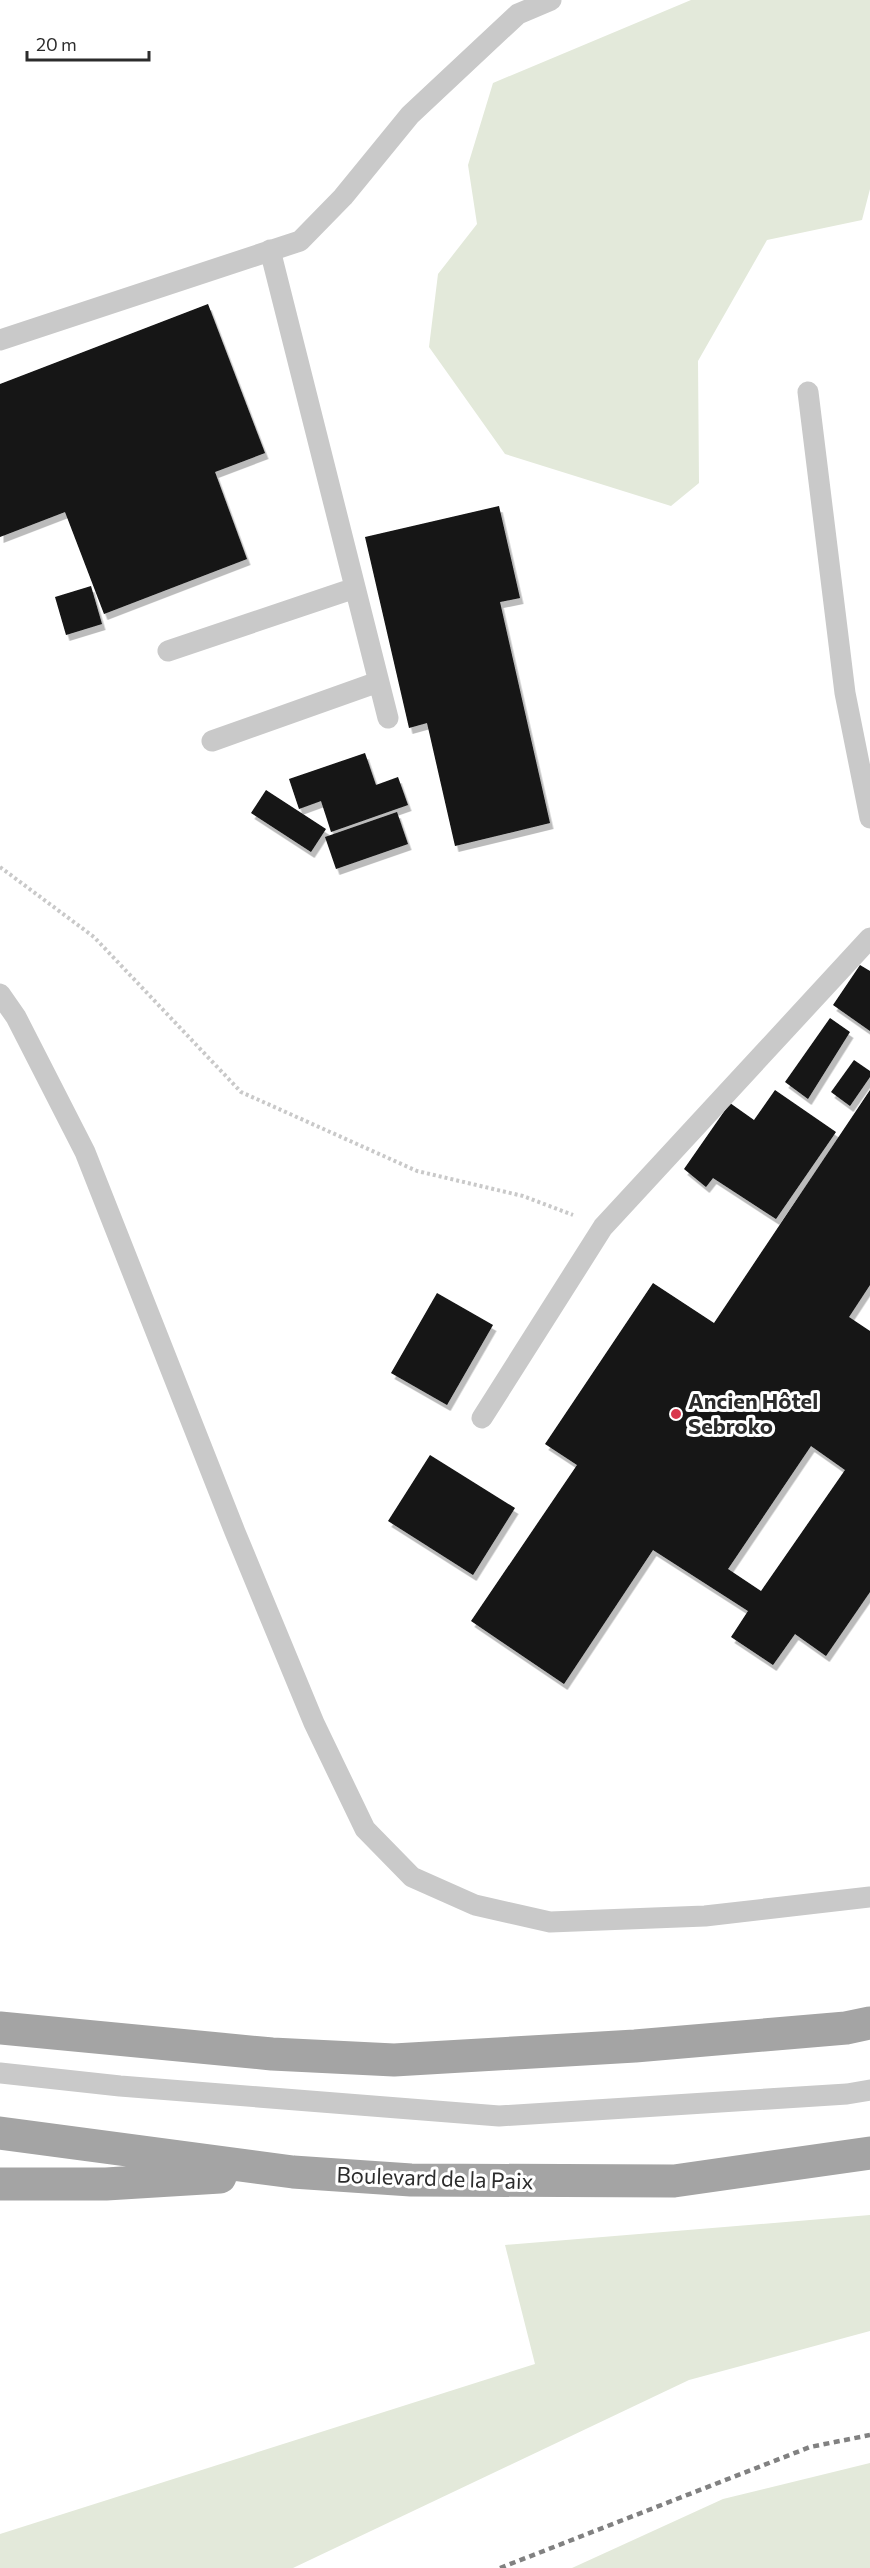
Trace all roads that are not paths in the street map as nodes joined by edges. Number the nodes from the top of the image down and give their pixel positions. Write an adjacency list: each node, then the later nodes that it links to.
1 (550, 0): 2 (lane)
2 (270, 250): 3 (lane); 5 (lane)
3 (0, 340)
4 (808, 392): 10 (lane)
5 (356, 588): 6 (lane); 7 (lane)
6 (168, 651)
7 (378, 682): 8 (lane); 9 (lane)
8 (388, 718)
9 (212, 741)
10 (870, 818)
11 (870, 938): 13 (lane)
12 (0, 994): 14 (lane)
13 (482, 1418)
14 (870, 1897)
15 (0, 2007): 18 (main road)
16 (870, 2023): 18 (main road)
17 (0, 2028): 18 (main road)
18 (135, 2043)
19 (0, 2073): 20 (lane)
20 (870, 2090)
21 (0, 2133): 23 (main road, Boulevard de la Paix)
22 (870, 2152): 23 (main road, Boulevard de la Paix)
23 (294, 2172): 24 (main road)
24 (0, 2184)

